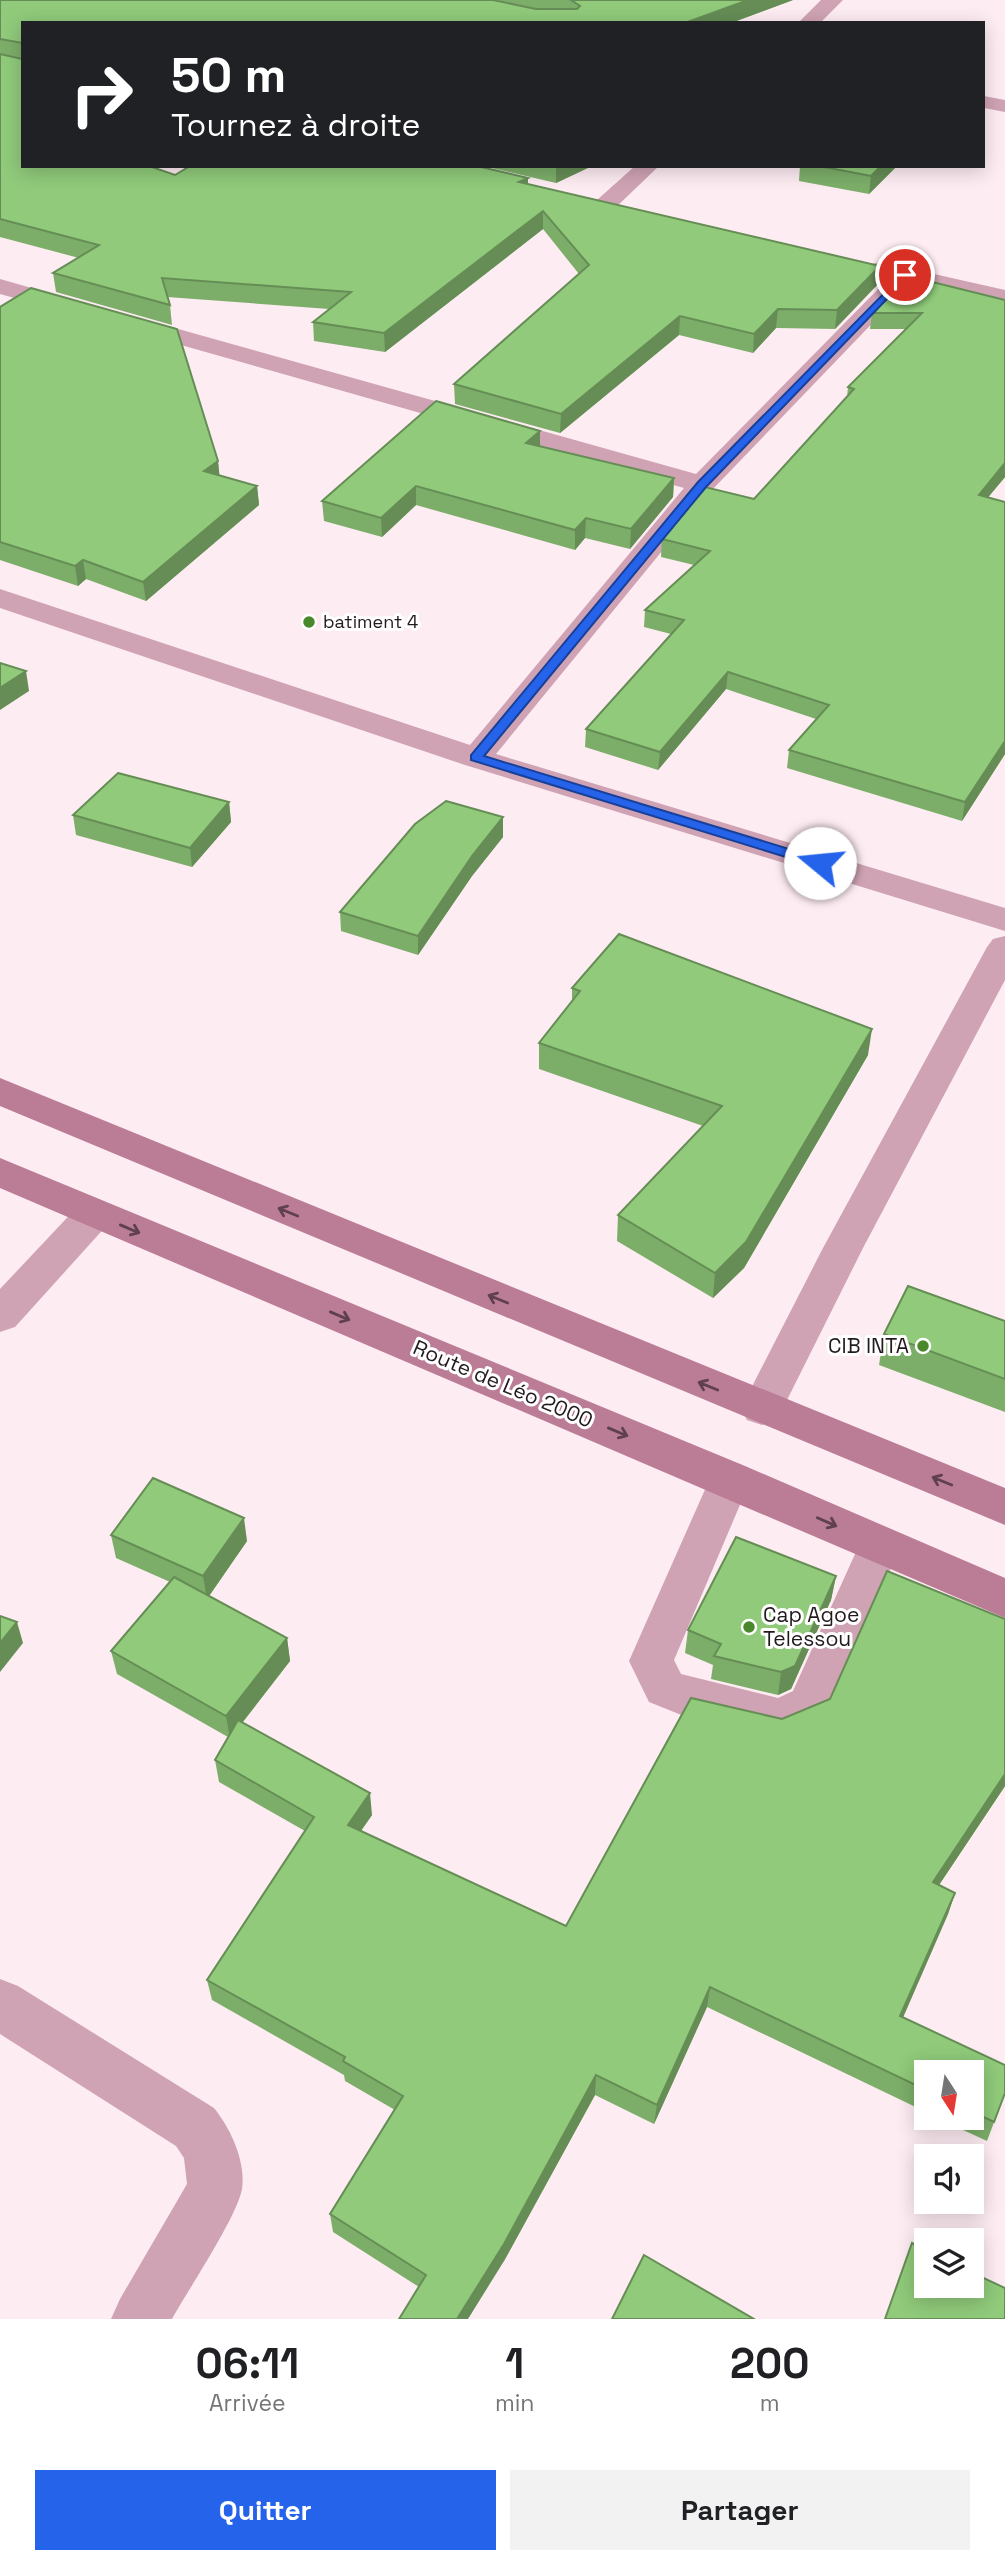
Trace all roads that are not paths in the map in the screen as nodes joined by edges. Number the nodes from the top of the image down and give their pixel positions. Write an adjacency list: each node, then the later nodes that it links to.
1 (833, 0): 2 (street)
2 (810, 21)
3 (985, 102): 4 (street)
4 (1005, 106)
5 (646, 168): 7 (street)
6 (579, 199): 7 (street)
7 (605, 205): 8 (street)
8 (631, 211)
9 (852, 263): 10 (street)
10 (905, 275): 12 (street); 13 (street)
11 (0, 286): 13 (street)
12 (1005, 297)
13 (702, 484): 15 (street)
14 (0, 598): 15 (street)
15 (476, 758): 16 (street)
16 (1005, 920)
17 (1005, 947): 22 (street)
18 (0, 1091): 22 (street, one-way to 18)
19 (0, 1172): 20 (street, Route de Léo 2000)
20 (94, 1214): 21 (street); 23 (street, Route de Léo 2000, one-way to 23)
21 (0, 1316)
22 (762, 1408): 24 (street, one-way to 22)
23 (730, 1479): 25 (street, Route de Léo 2000, one-way to 25); 25 (lane)
24 (1005, 1507)
25 (880, 1545): 26 (street, Route de Léo 2000)
26 (1005, 1599)
27 (0, 2004): 28 (street)
28 (140, 2319)

